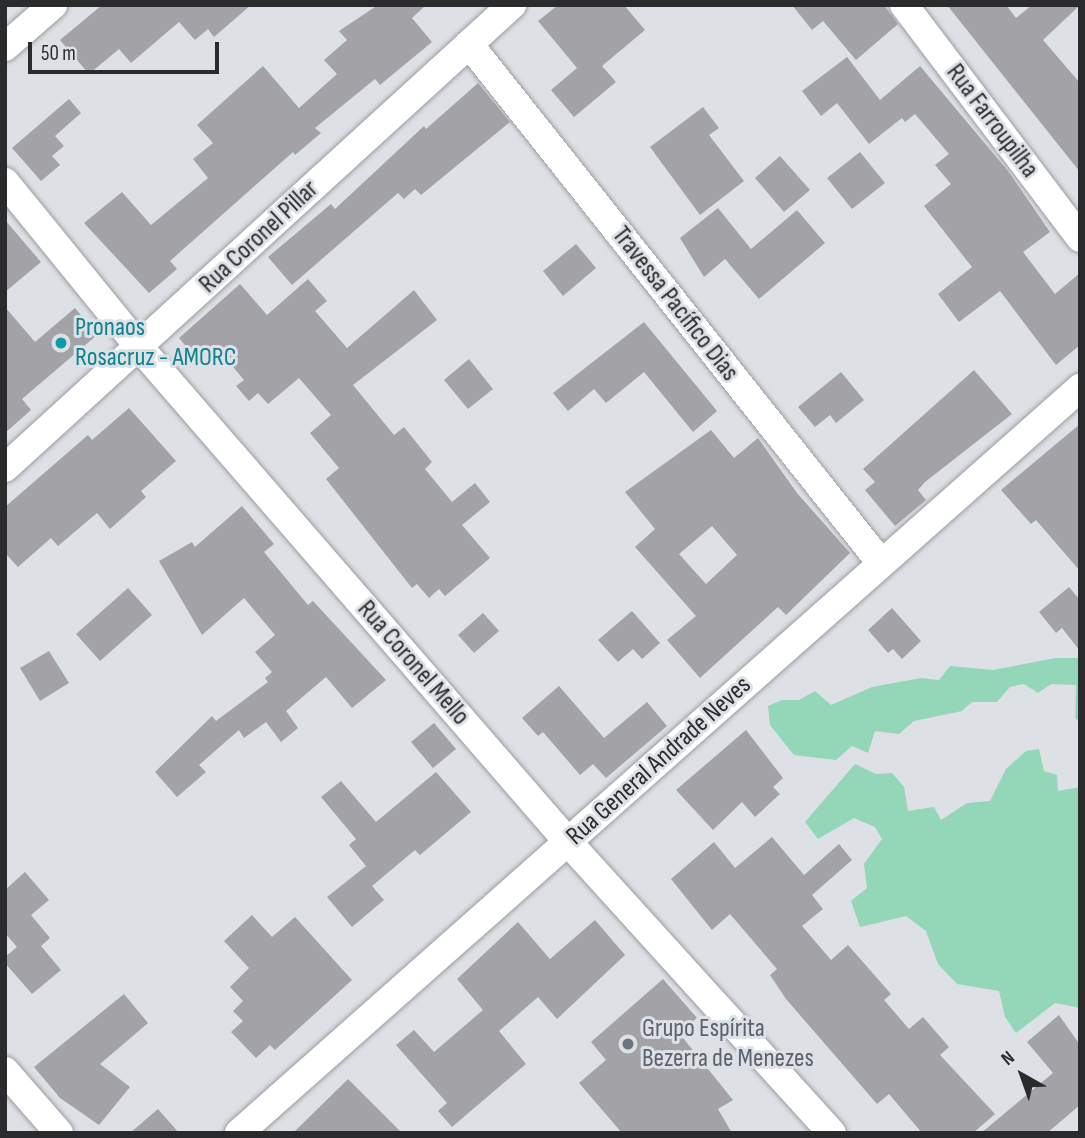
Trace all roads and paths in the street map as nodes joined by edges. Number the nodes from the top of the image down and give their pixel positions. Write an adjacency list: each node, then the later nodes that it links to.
1 (53, 5): 5 (street)
2 (512, 5): 4 (street, Rua Coronel Pillar)
3 (904, 5): 7 (street, Rua Farroupilha)
4 (468, 44): 8 (street, Rua Coronel Pillar); 11 (street, Travessa Pacífico Dias)
5 (5, 47)
6 (5, 182): 8 (street, Rua Coronel Mello)
7 (1080, 237)
8 (140, 348): 10 (street, Rua Coronel Pillar); 12 (street, Rua Coronel Mello)
9 (1080, 388): 11 (street, Rua General Andrade Neves)
10 (5, 468)
11 (881, 563): 12 (street, Rua General Andrade Neves)
12 (568, 842): 15 (street, Rua General Andrade Neves); 16 (street, Rua Coronel Mello)
13 (5, 1071): 14 (street)
14 (59, 1133)
15 (239, 1133)
16 (832, 1133)

